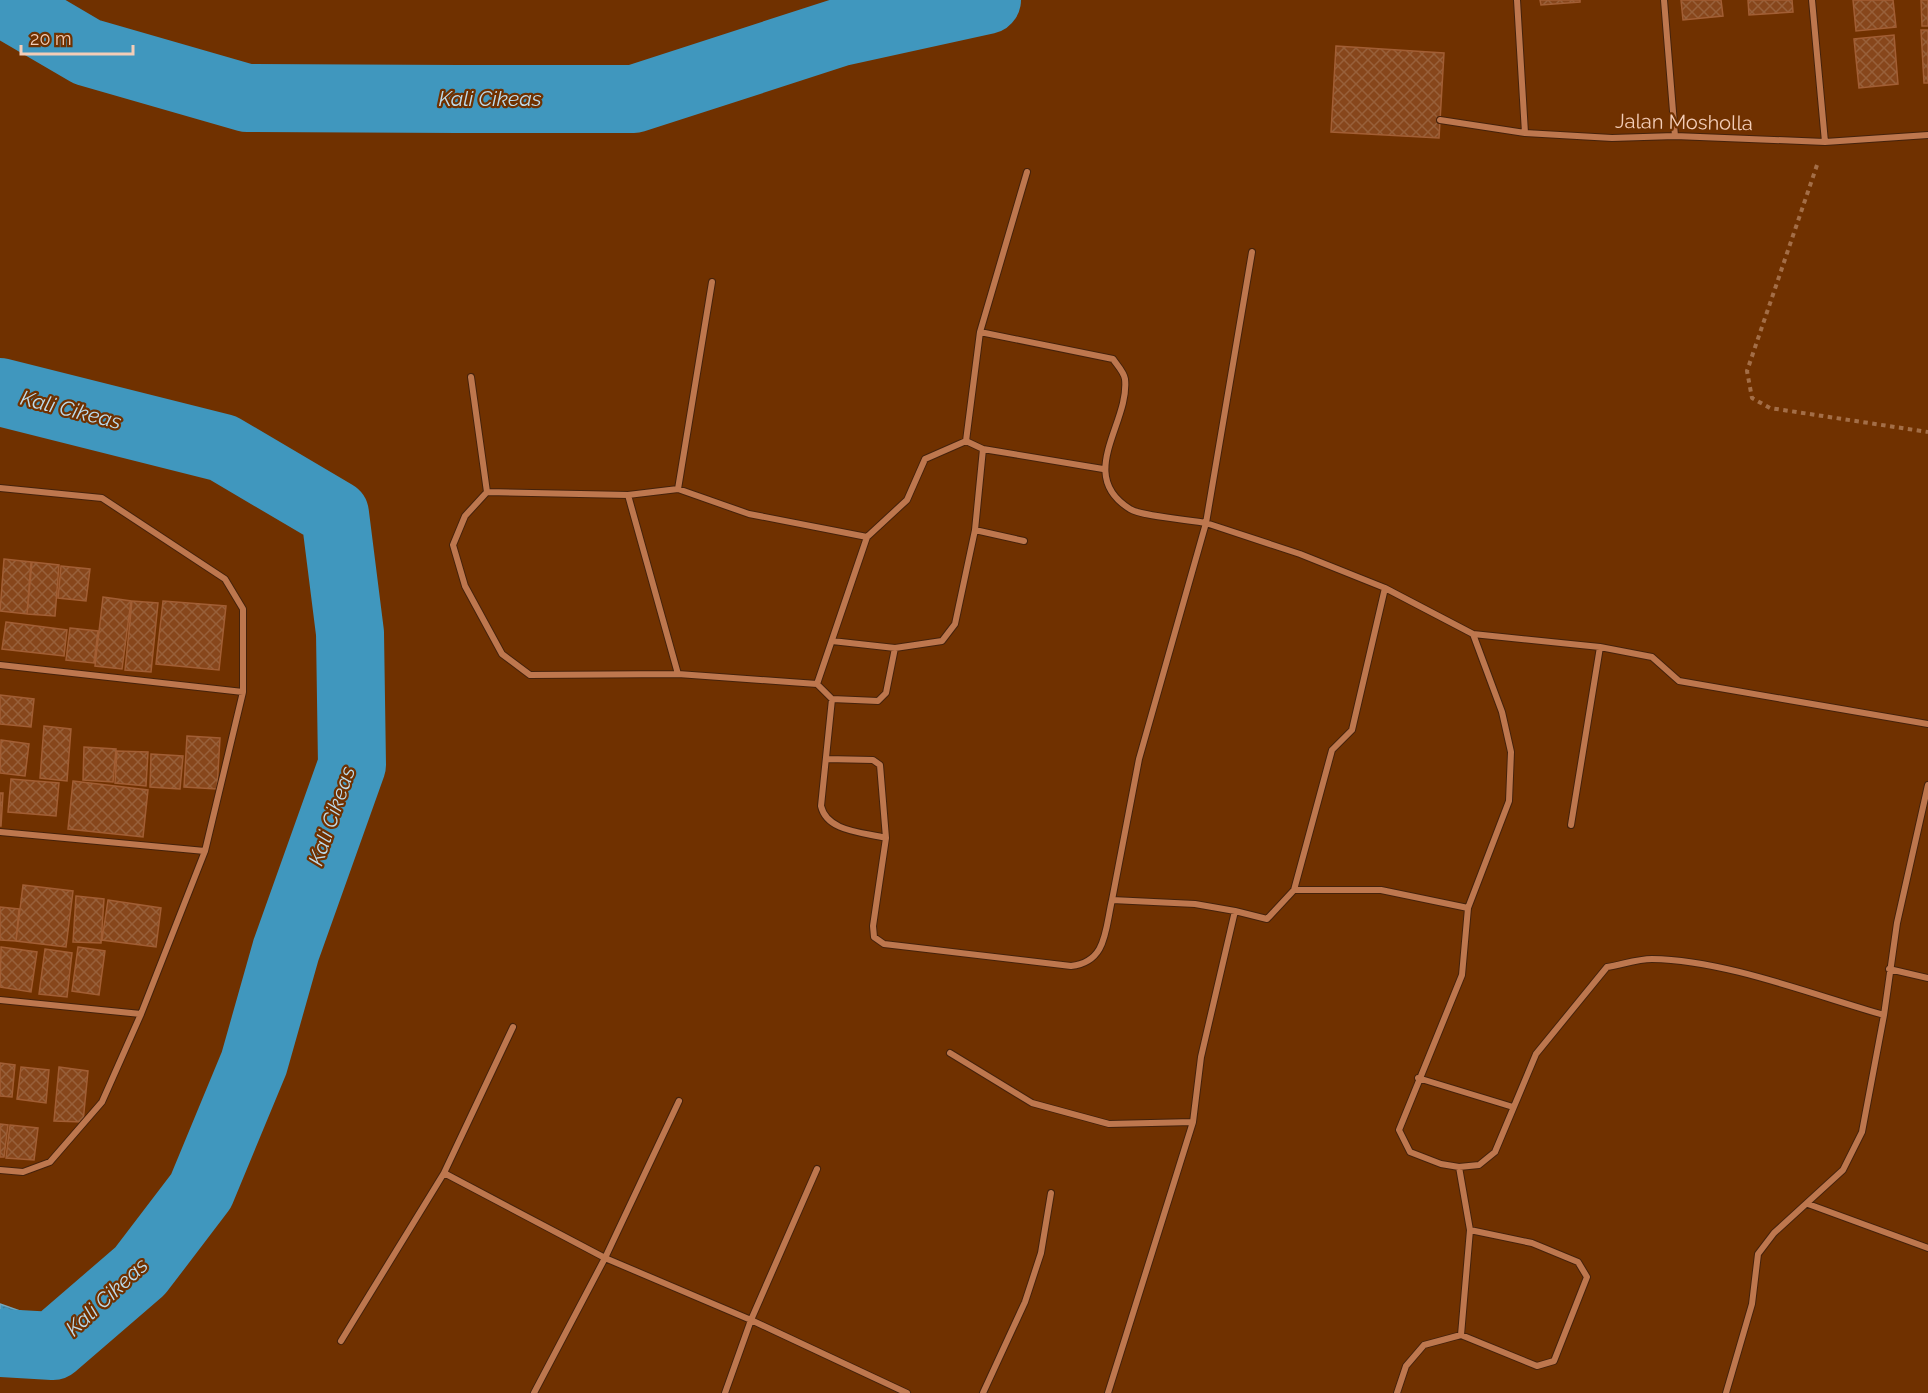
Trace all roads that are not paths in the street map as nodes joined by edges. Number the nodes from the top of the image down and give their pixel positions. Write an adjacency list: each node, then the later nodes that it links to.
1 (1517, 0): 5 (street)
2 (1664, 0): 7 (street)
3 (1812, 0): 8 (street)
4 (1440, 120): 5 (street, Jalan Mosholla)
5 (1525, 134): 7 (street, Jalan Mosholla)
6 (1928, 135): 8 (street, Jalan Mosholla)
7 (1675, 136): 8 (street, Jalan Mosholla)
8 (1825, 142)
9 (1027, 172): 12 (street)
10 (1252, 252): 21 (street)
11 (712, 282): 18 (street)
12 (980, 332): 14 (street); 16 (street)
13 (471, 377): 19 (street)
14 (966, 441): 15 (street); 23 (street)
15 (983, 449): 16 (street); 22 (street)
16 (1103, 469): 21 (street)
17 (0, 488): 33 (street)
18 (678, 489): 20 (street); 23 (street)
19 (487, 492): 20 (street); 31 (street)
20 (628, 495): 31 (street)
21 (1206, 523): 25 (street); 43 (street)
22 (975, 530): 24 (street); 29 (street)
23 (867, 537): 27 (street)
24 (1024, 541)
25 (1385, 588): 26 (street); 42 (street)
26 (1473, 634): 28 (street); 44 (street)
27 (832, 641): 29 (street); 32 (street)
28 (1600, 647): 35 (street); 38 (street)
29 (895, 648): 34 (street)
30 (0, 665): 33 (street)
31 (678, 674): 32 (street)
32 (817, 684): 34 (street)
33 (243, 692): 41 (street)
34 (832, 699): 36 (street)
35 (1928, 724)
36 (826, 759): 40 (street); 40 (street)
37 (1928, 787): 46 (street)
38 (1571, 825)
39 (0, 832): 41 (street)
40 (886, 838): 43 (street)
41 (204, 851): 49 (street)
42 (1294, 890): 44 (street); 45 (street)
43 (1112, 900): 45 (street)
44 (1468, 908): 53 (street)
45 (1235, 911): 56 (street)
46 (1889, 969): 47 (street); 50 (street)
47 (1928, 978)
48 (0, 1000): 49 (street)
49 (141, 1014): 59 (street)
50 (1884, 1015): 55 (street); 62 (street)
51 (513, 1027): 60 (street)
52 (950, 1053): 56 (street)
53 (1418, 1078): 55 (street); 57 (street)
54 (680, 1101): 65 (street)
55 (1513, 1107): 57 (street)
56 (1193, 1122): 73 (street)
57 (1459, 1167): 63 (street)
58 (818, 1169): 66 (street)
59 (0, 1170)
60 (444, 1173): 65 (street); 68 (street)
61 (1052, 1193): 72 (street)
62 (1808, 1204): 64 (street); 75 (street)
63 (1470, 1230): 67 (street); 67 (street)
64 (1928, 1248)
65 (605, 1258): 66 (street); 69 (street)
66 (751, 1320): 70 (street); 71 (street)
67 (1461, 1335): 74 (street)
68 (341, 1341)
69 (534, 1393)
70 (725, 1393)
71 (907, 1393)
72 (983, 1393)
73 (1108, 1393)
74 (1397, 1393)
75 (1726, 1393)

